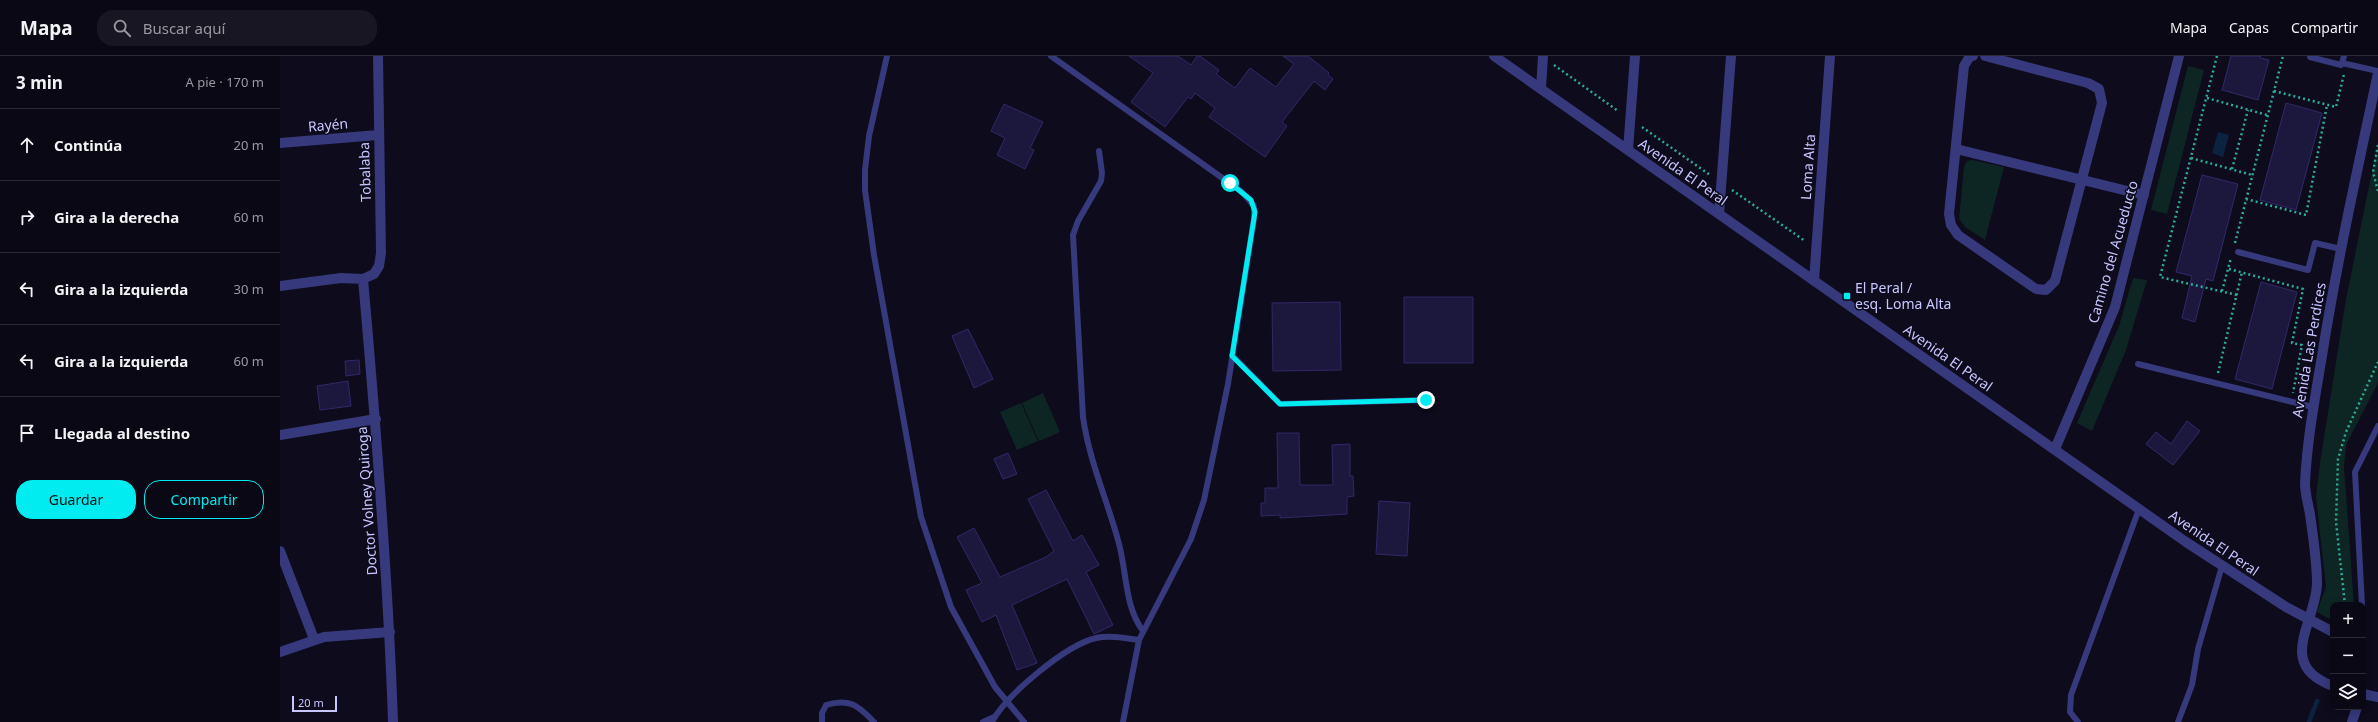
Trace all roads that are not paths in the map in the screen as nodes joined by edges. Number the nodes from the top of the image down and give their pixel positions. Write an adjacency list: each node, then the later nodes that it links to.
1 (378, 56): 17 (street, Tobalaba)
2 (887, 56): 52 (lane)
3 (1051, 56): 30 (lane)
4 (1494, 56): 16 (street, Avenida El Peral)
5 (1635, 56): 20 (street)
6 (1731, 56): 24 (street)
7 (1830, 56): 28 (street, Loma Alta)
8 (1973, 56): 19 (street)
9 (1985, 56): 22 (street)
10 (2179, 56): 23 (street, Camino del Acueducto)
11 (2344, 56): 14 (lane)
12 (1543, 57): 16 (street)
13 (2310, 57): 14 (lane)
14 (2344, 65): 15 (lane)
15 (2378, 72): 25 (street, Avenida Las Perdices)
16 (1541, 89): 20 (street, Avenida El Peral)
17 (378, 135): 18 (street, Rayén); 27 (street, Tobalaba)
18 (280, 143)
19 (1956, 149): 22 (street); 22 (street)
20 (1628, 150): 24 (street, Avenida El Peral)
21 (1099, 151): 43 (lane)
22 (2081, 180): 23 (street)
23 (2144, 195): 37 (street, Camino del Acueducto)
24 (1719, 214): 28 (street, Avenida El Peral)
25 (2341, 249): 26 (lane); 33 (street, Avenida Las Perdices)
26 (2238, 252)
27 (363, 279): 29 (street); 34 (street, Doctor Volney Quiroga)
28 (1814, 281): 37 (street, Avenida El Peral)
29 (280, 286)
30 (1232, 356): 32 (lane); 43 (lane)
31 (2138, 364): 33 (lane)
32 (1426, 400)
33 (2313, 407): 42 (street, Avenida Las Perdices)
34 (376, 419): 36 (street); 45 (street, Doctor Volney Quiroga)
35 (2378, 426): 41 (lane)
36 (280, 435)
37 (2055, 449): 38 (street, Avenida El Peral)
38 (2139, 508): 40 (street, Avenida El Peral); 61 (lane)
39 (280, 551): 46 (street)
40 (2222, 566): 42 (street, Avenida El Peral); 62 (lane)
41 (2362, 602)
42 (2308, 620): 44 (street, Avenida El Peral); 49 (street, Avenida Las Perdices)
43 (1143, 631): 47 (lane)
44 (2330, 631)
45 (390, 632): 46 (street); 55 (street, Doctor Volney Quiroga)
46 (314, 639): 48 (street)
47 (1139, 640): 52 (lane); 60 (lane)
48 (280, 652)
49 (2330, 684)
50 (2366, 695): 51 (street)
51 (2378, 697)
52 (1006, 702): 54 (lane); 59 (lane)
53 (2356, 710): 63 (street)
54 (993, 720): 58 (lane)
55 (393, 722)
56 (822, 722): 57 (lane)
57 (874, 722)
58 (983, 722)
59 (1024, 722)
60 (1123, 722)
61 (2078, 722)
62 (2178, 722)
63 (2352, 722)

